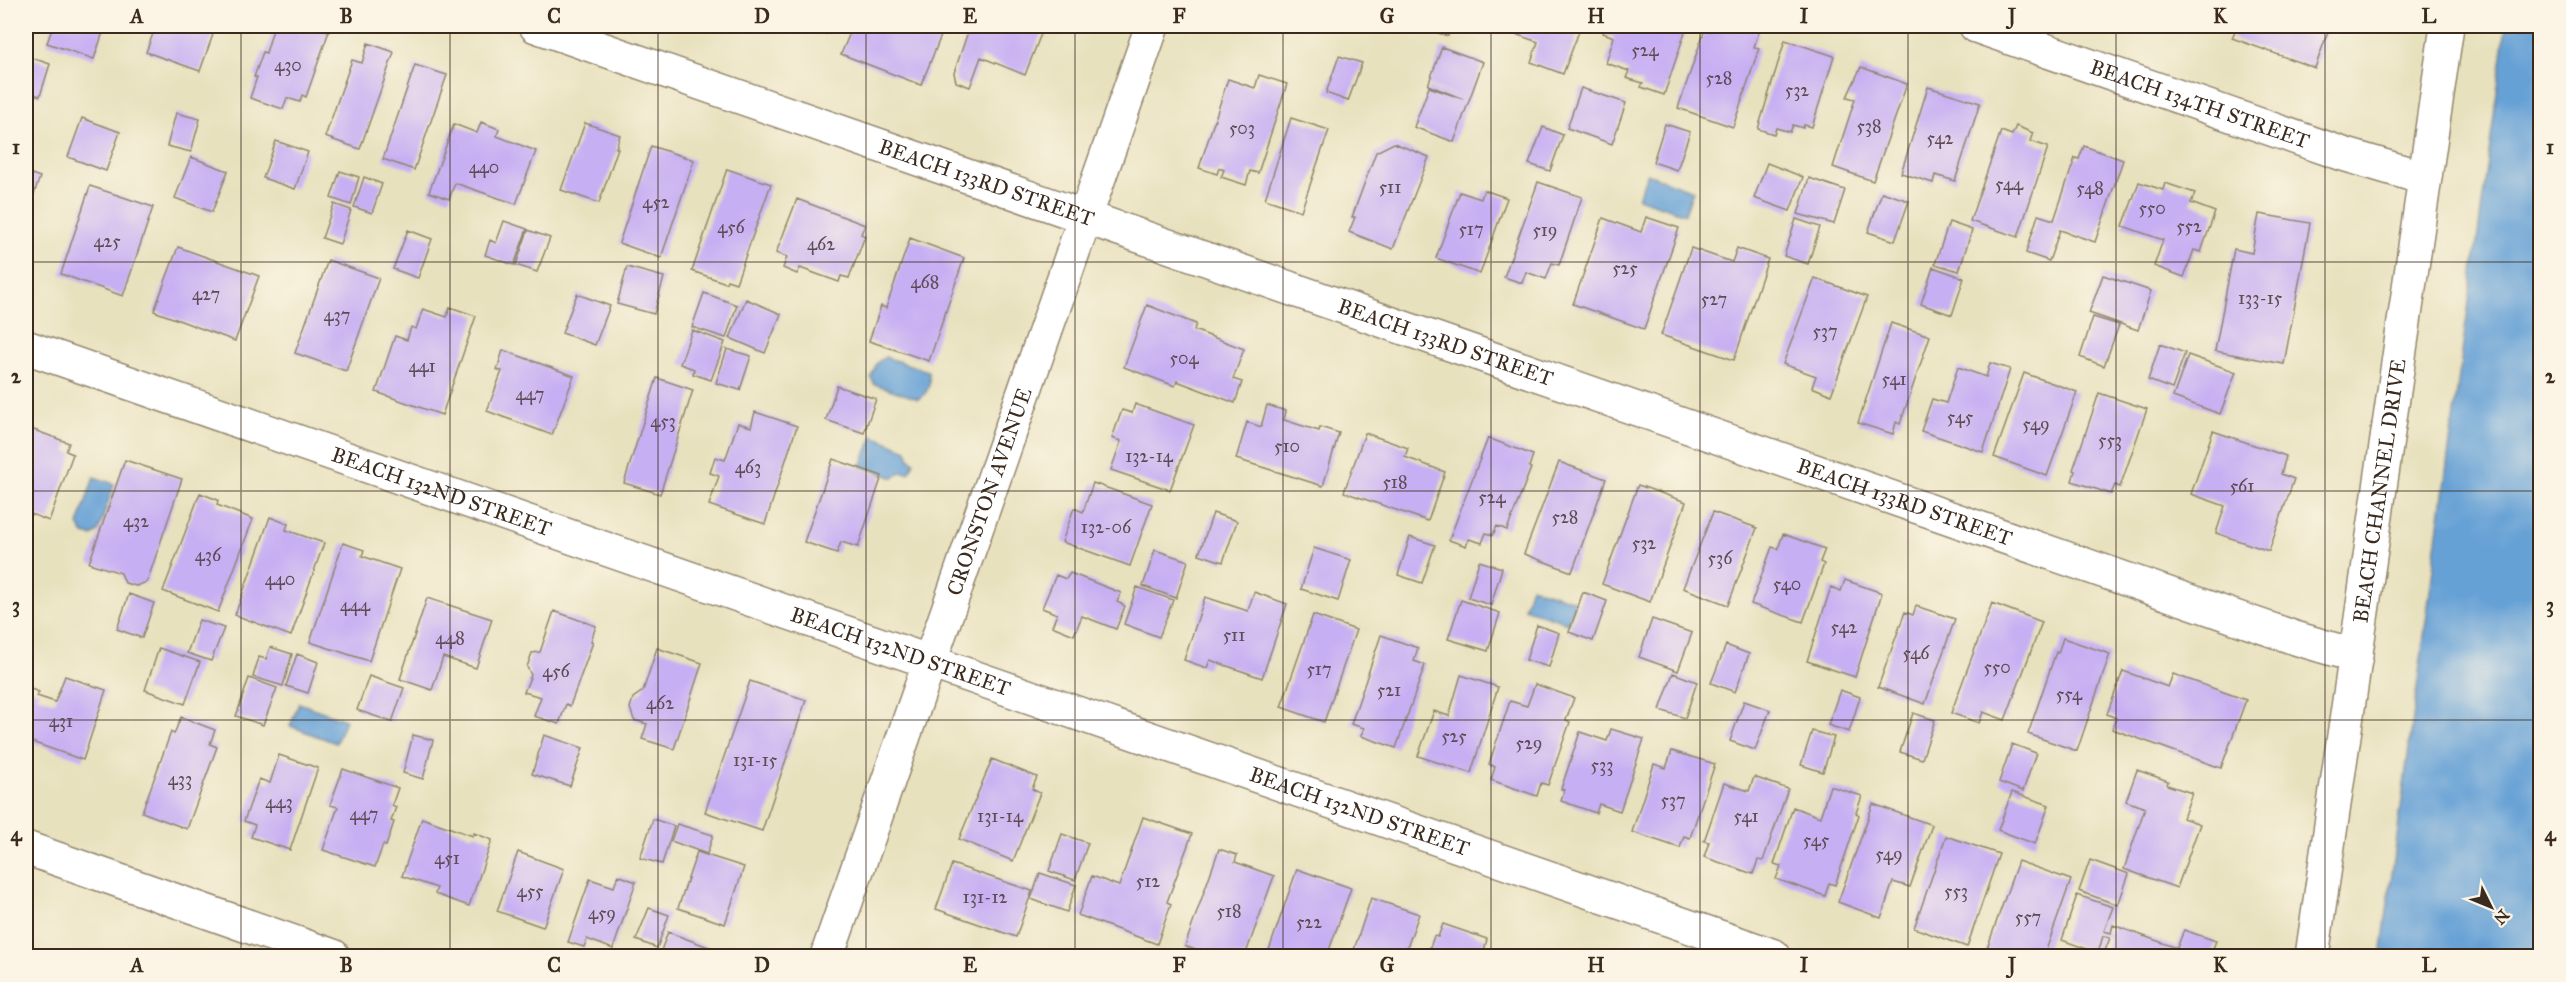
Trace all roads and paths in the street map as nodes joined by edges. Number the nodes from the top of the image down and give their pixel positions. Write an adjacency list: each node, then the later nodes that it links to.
1 (536, 26): 6 (street, BEACH 133RD STREET)
2 (1152, 26): 6 (street, CRONSTON AVENUE)
3 (1976, 26): 5 (street, BEACH 134TH STREET)
4 (2447, 26): 5 (street, BEACH CHANNEL DRIVE)
5 (2424, 178): 8 (street, BEACH CHANNEL DRIVE)
6 (1086, 216): 8 (street, BEACH 133RD STREET); 9 (street, CRONSTON AVENUE)
7 (26, 347): 9 (street, BEACH 132ND STREET)
8 (2356, 656): 14 (street, BEACH CHANNEL DRIVE)
9 (930, 661): 12 (street, CRONSTON AVENUE); 13 (street, BEACH 132ND STREET)
10 (26, 848): 11 (street)
11 (333, 957)
12 (827, 957)
13 (1774, 957)
14 (2312, 957)

